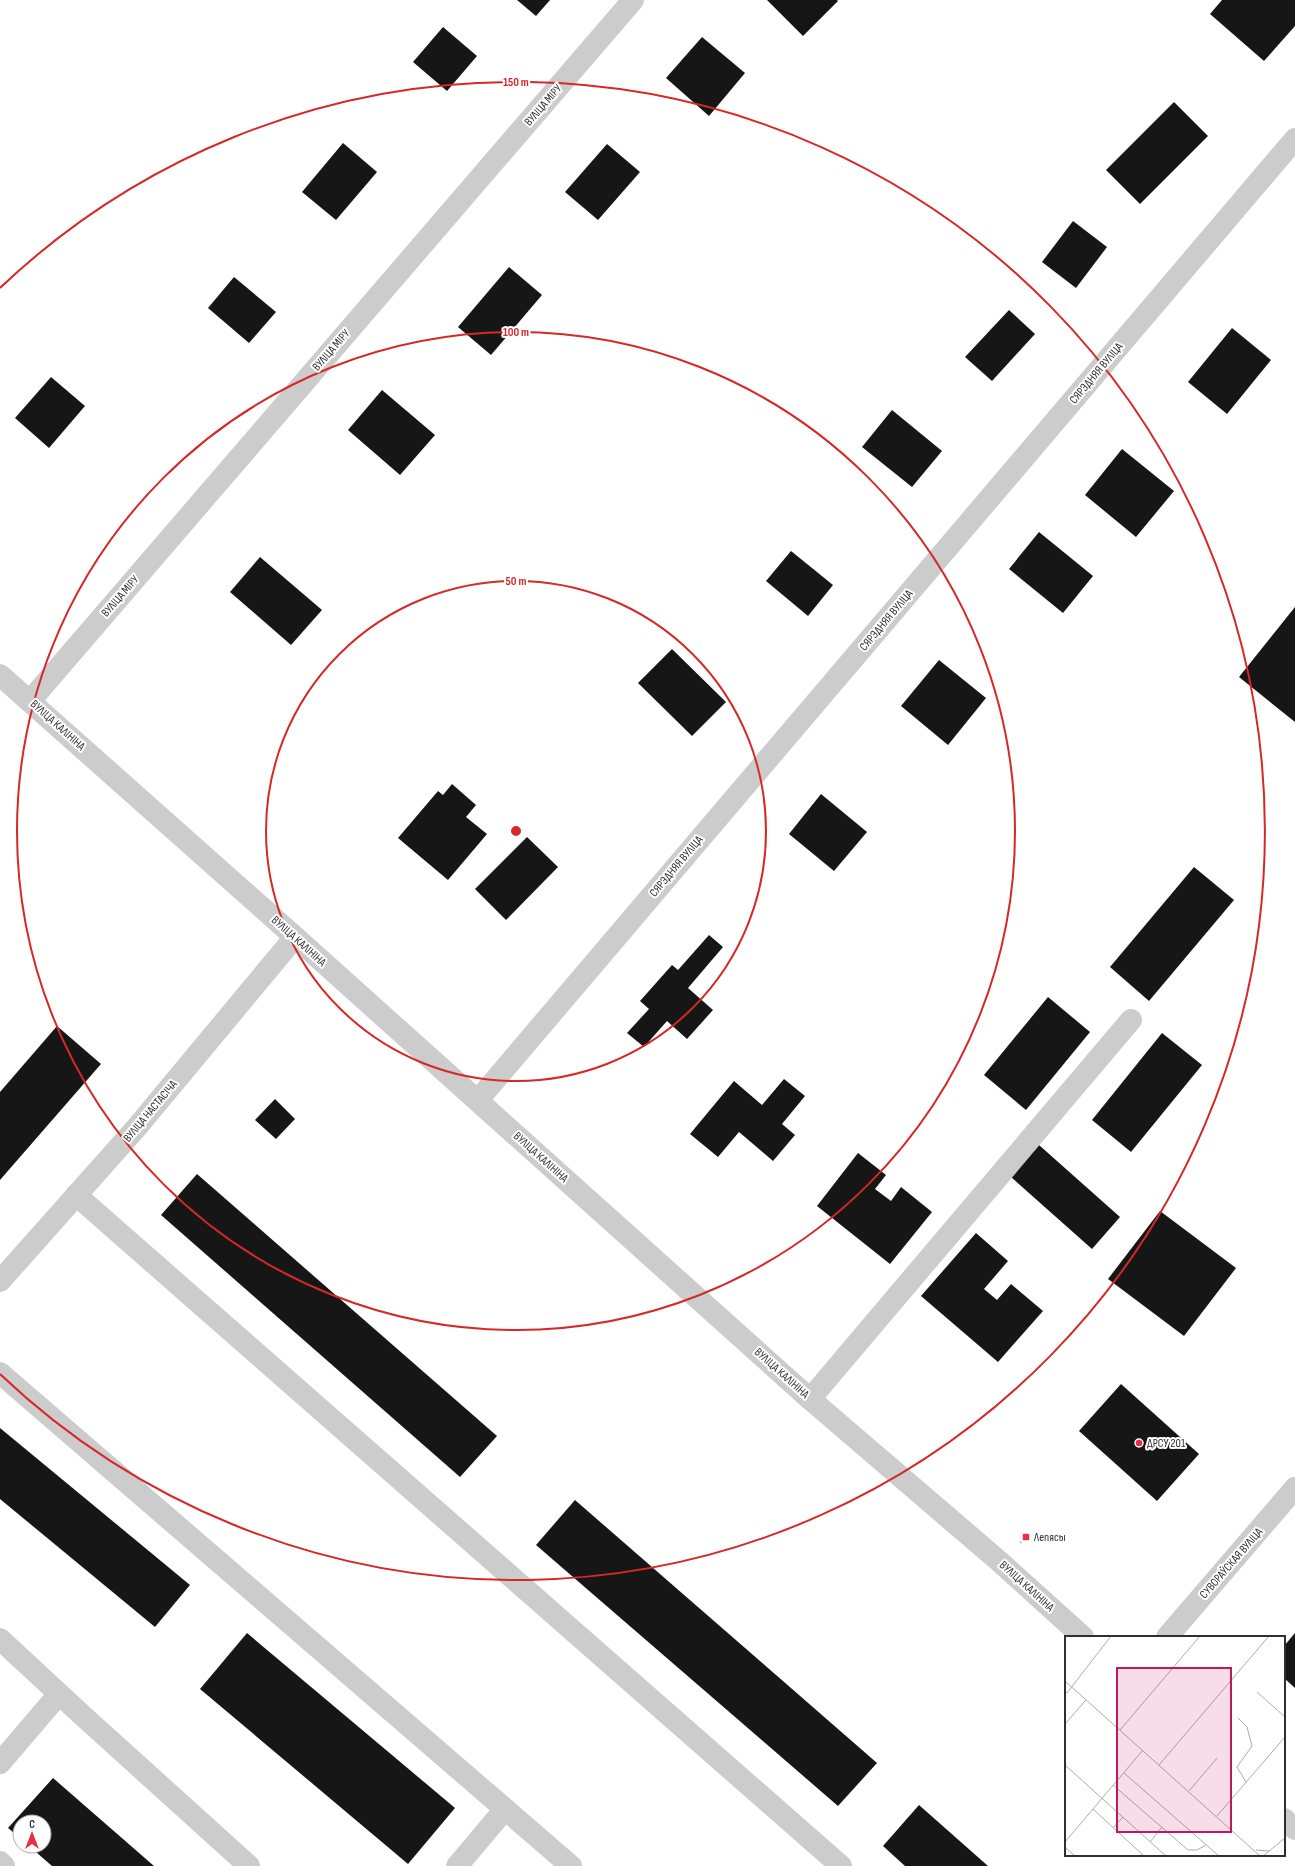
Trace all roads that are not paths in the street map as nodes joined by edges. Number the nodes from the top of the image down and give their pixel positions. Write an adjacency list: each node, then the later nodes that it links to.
1 (633, 0): 4 (street, ВУЛІЦА МІРУ)
2 (1295, 139): 7 (street, СЯРЭДНЯЯ ВУЛІЦА)
3 (0, 675): 4 (street, ВУЛІЦА КАЛІНІНА)
4 (30, 701): 5 (street, ВУЛІЦА КАЛІНІНА)
5 (295, 937): 7 (street, ВУЛІЦА КАЛІНІНА); 8 (street, ВУЛІЦА НАСТАСІЧА)
6 (1131, 1020): 11 (street)
7 (478, 1100): 11 (street, ВУЛІЦА КАЛІНІНА)
8 (76, 1195): 9 (street, ВУЛІЦА НАСТАСІЧА); 26 (street)
9 (0, 1281)
10 (0, 1373): 18 (street)
11 (810, 1399): 13 (street, ВУЛІЦА КАЛІНІНА)
12 (1295, 1488): 14 (street, СУВОРАЎСКАЯ ВУЛІЦА)
13 (1082, 1636)
14 (1168, 1636)
15 (0, 1639): 16 (street)
16 (59, 1694): 17 (street); 23 (street)
17 (0, 1763)
18 (505, 1809): 24 (street); 25 (street)
19 (1285, 1820): 20 (street)
20 (1295, 1829)
21 (0, 1862): 22 (street)
22 (4, 1866)
23 (249, 1866)
24 (457, 1866)
25 (571, 1866)
26 (841, 1866)

